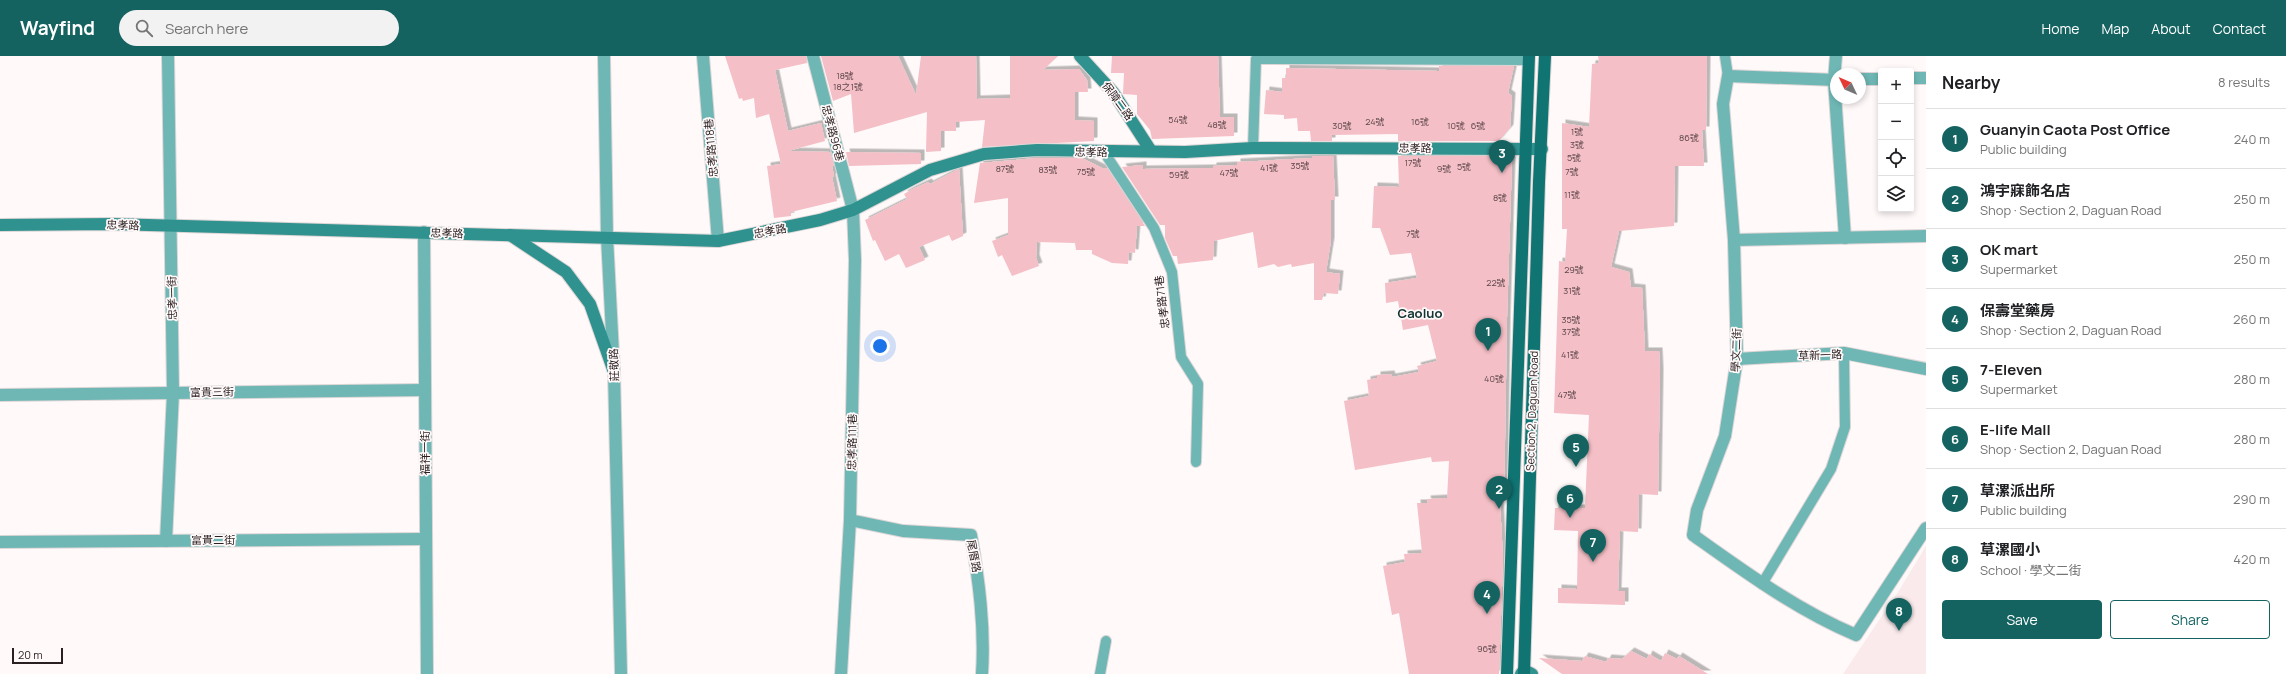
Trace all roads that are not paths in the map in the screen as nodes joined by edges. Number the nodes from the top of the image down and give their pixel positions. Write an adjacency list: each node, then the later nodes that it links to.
1 (168, 56): 25 (street, 忠孝一街)
2 (604, 56): 29 (street, 莊敬路)
3 (703, 56): 32 (street, 忠孝路118巷)
4 (813, 56): 23 (street, 忠孝路96巷)
5 (1080, 56): 20 (street, 保障二路)
6 (1546, 56): 19 (main road, Section 2, Daguan Road)
7 (1725, 56): 11 (lane)
8 (1836, 56): 10 (street)
9 (1529, 58): 18 (lane); 21 (main road, Section 2, Daguan Road)
10 (1836, 68)
11 (1728, 76): 16 (street); 31 (street, 學文二街)
12 (1914, 78): 13 (street)
13 (1926, 78)
14 (1866, 79): 15 (street)
15 (1878, 79)
16 (1830, 80)
17 (1837, 104): 30 (street)
18 (1253, 148): 20 (street, 忠孝路); 21 (street, 忠孝路)
19 (1542, 149): 21 (street, 忠孝路); 48 (main road, Section 2, Daguan Road)
20 (1151, 150): 22 (street, 忠孝路)
21 (1526, 150): 54 (main road, Section 2, Daguan Road)
22 (1104, 152): 23 (street, 忠孝路); 40 (lane, 忠孝路71巷)
23 (853, 210): 32 (street, 忠孝路); 41 (street, 忠孝路111巷)
24 (0, 225): 25 (street, 忠孝路)
25 (171, 227): 26 (street, 忠孝路); 38 (street, 忠孝一街)
26 (424, 232): 27 (street, 忠孝路); 37 (street, 福祥一街)
27 (510, 235): 29 (street, 忠孝路); 36 (street)
28 (1926, 236): 30 (street)
29 (607, 237): 32 (street, 忠孝路); 36 (street, 莊敬路)
30 (1845, 238): 31 (street)
31 (1734, 240): 34 (street, 學文二街)
32 (718, 241)
33 (1844, 353): 34 (street, 草新一路); 35 (street, 草新一路); 46 (lane)
34 (1738, 359): 46 (street, 學文二街)
35 (1926, 369)
36 (614, 372): 50 (street, 莊敬路)
37 (425, 390): 38 (street, 富貴三街); 43 (street, 福祥一街)
38 (173, 393): 39 (street, 富貴三街); 44 (street, 忠孝一街)
39 (0, 395)
40 (1196, 462)
41 (850, 520): 51 (street, 忠孝路111巷); 52 (street, 尾厝路)
42 (1926, 528): 46 (street, 學文二街)
43 (426, 539): 44 (street, 富貴二街); 49 (street, 福祥一街)
44 (166, 541): 45 (street, 富貴二街)
45 (0, 542)
46 (1762, 584)
47 (1106, 641): 53 (lane)
48 (1525, 673)
49 (427, 674)
50 (621, 674)
51 (842, 674)
52 (982, 674)
53 (1100, 674)
54 (1507, 674)

